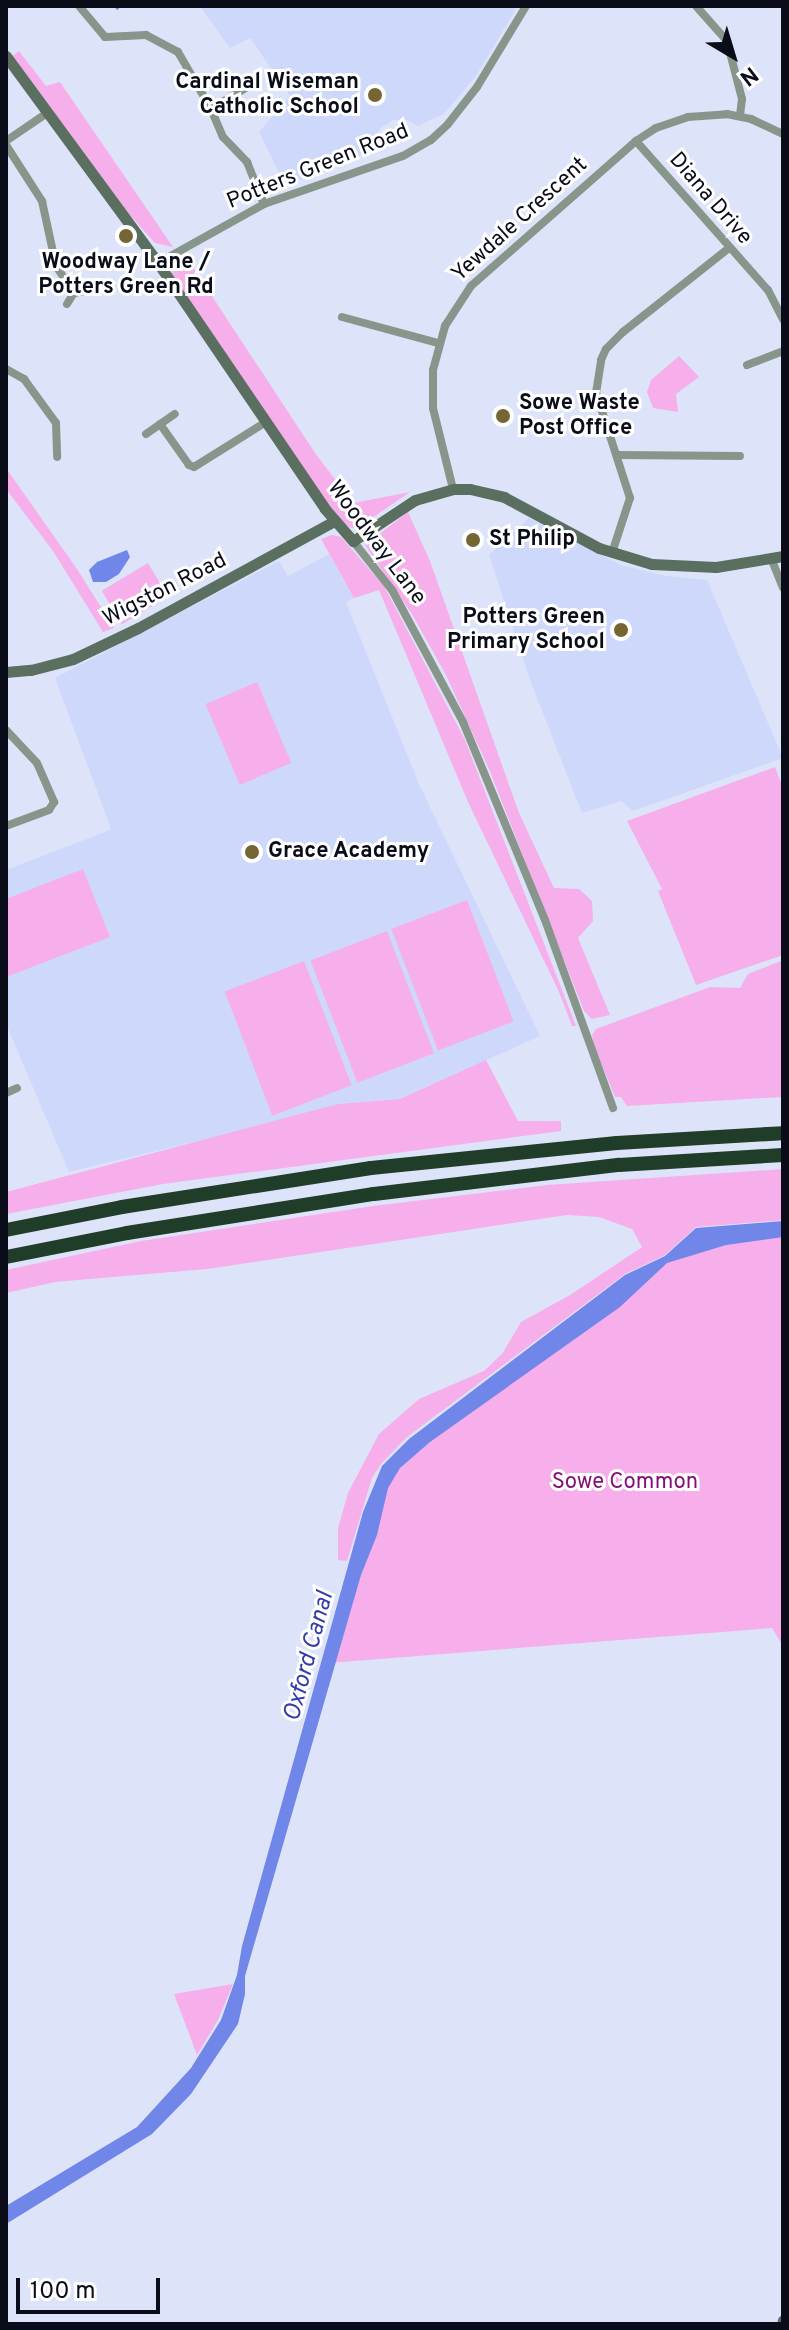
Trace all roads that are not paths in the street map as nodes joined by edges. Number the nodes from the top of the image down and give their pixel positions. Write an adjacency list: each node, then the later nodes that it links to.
1 (79, 6): 6 (street)
2 (526, 6): 12 (street, Potters Green Road)
3 (700, 7): 8 (street)
4 (6, 56): 7 (street, Woodway Lane)
5 (252, 84): 6 (street)
6 (211, 109): 12 (street)
7 (47, 113): 11 (street); 14 (street, Woodway Lane)
8 (740, 116): 9 (street, Yewdale Crescent); 10 (street, Yewdale Crescent)
9 (783, 134)
10 (636, 141): 13 (street, Diana Drive); 20 (street, Yewdale Crescent)
11 (6, 143): 16 (street)
12 (264, 204): 14 (street, Potters Green Road)
13 (729, 248): 19 (street, Diana Drive); 28 (street)
14 (158, 263): 25 (street, Woodway Lane)
15 (84, 291): 16 (street)
16 (74, 293): 17 (street)
17 (67, 304)
18 (342, 317): 20 (street)
19 (783, 320)
20 (438, 343): 31 (street, Yewdale Crescent)
21 (783, 351): 22 (street)
22 (747, 365)
23 (6, 369): 30 (street)
24 (175, 414): 26 (street)
25 (266, 422): 26 (street); 32 (street, Woodway Lane)
26 (160, 424): 27 (street)
27 (146, 434)
28 (617, 455): 29 (street); 34 (street)
29 (740, 456)
30 (57, 457)
31 (453, 489): 33 (street); 34 (street)
32 (334, 521): 33 (street, Woodway Lane); 37 (street, Wigston Road)
33 (353, 541): 42 (street, Woodway Lane)
34 (612, 553): 35 (street)
35 (777, 557): 36 (street)
36 (783, 588)
37 (6, 672)
38 (6, 730): 39 (street)
39 (6, 826)
40 (17, 1088): 41 (street)
41 (6, 1093)
42 (613, 1108)
43 (783, 1133): 45 (highway)
44 (783, 1155): 46 (highway)
45 (6, 1230)
46 (6, 1257)

